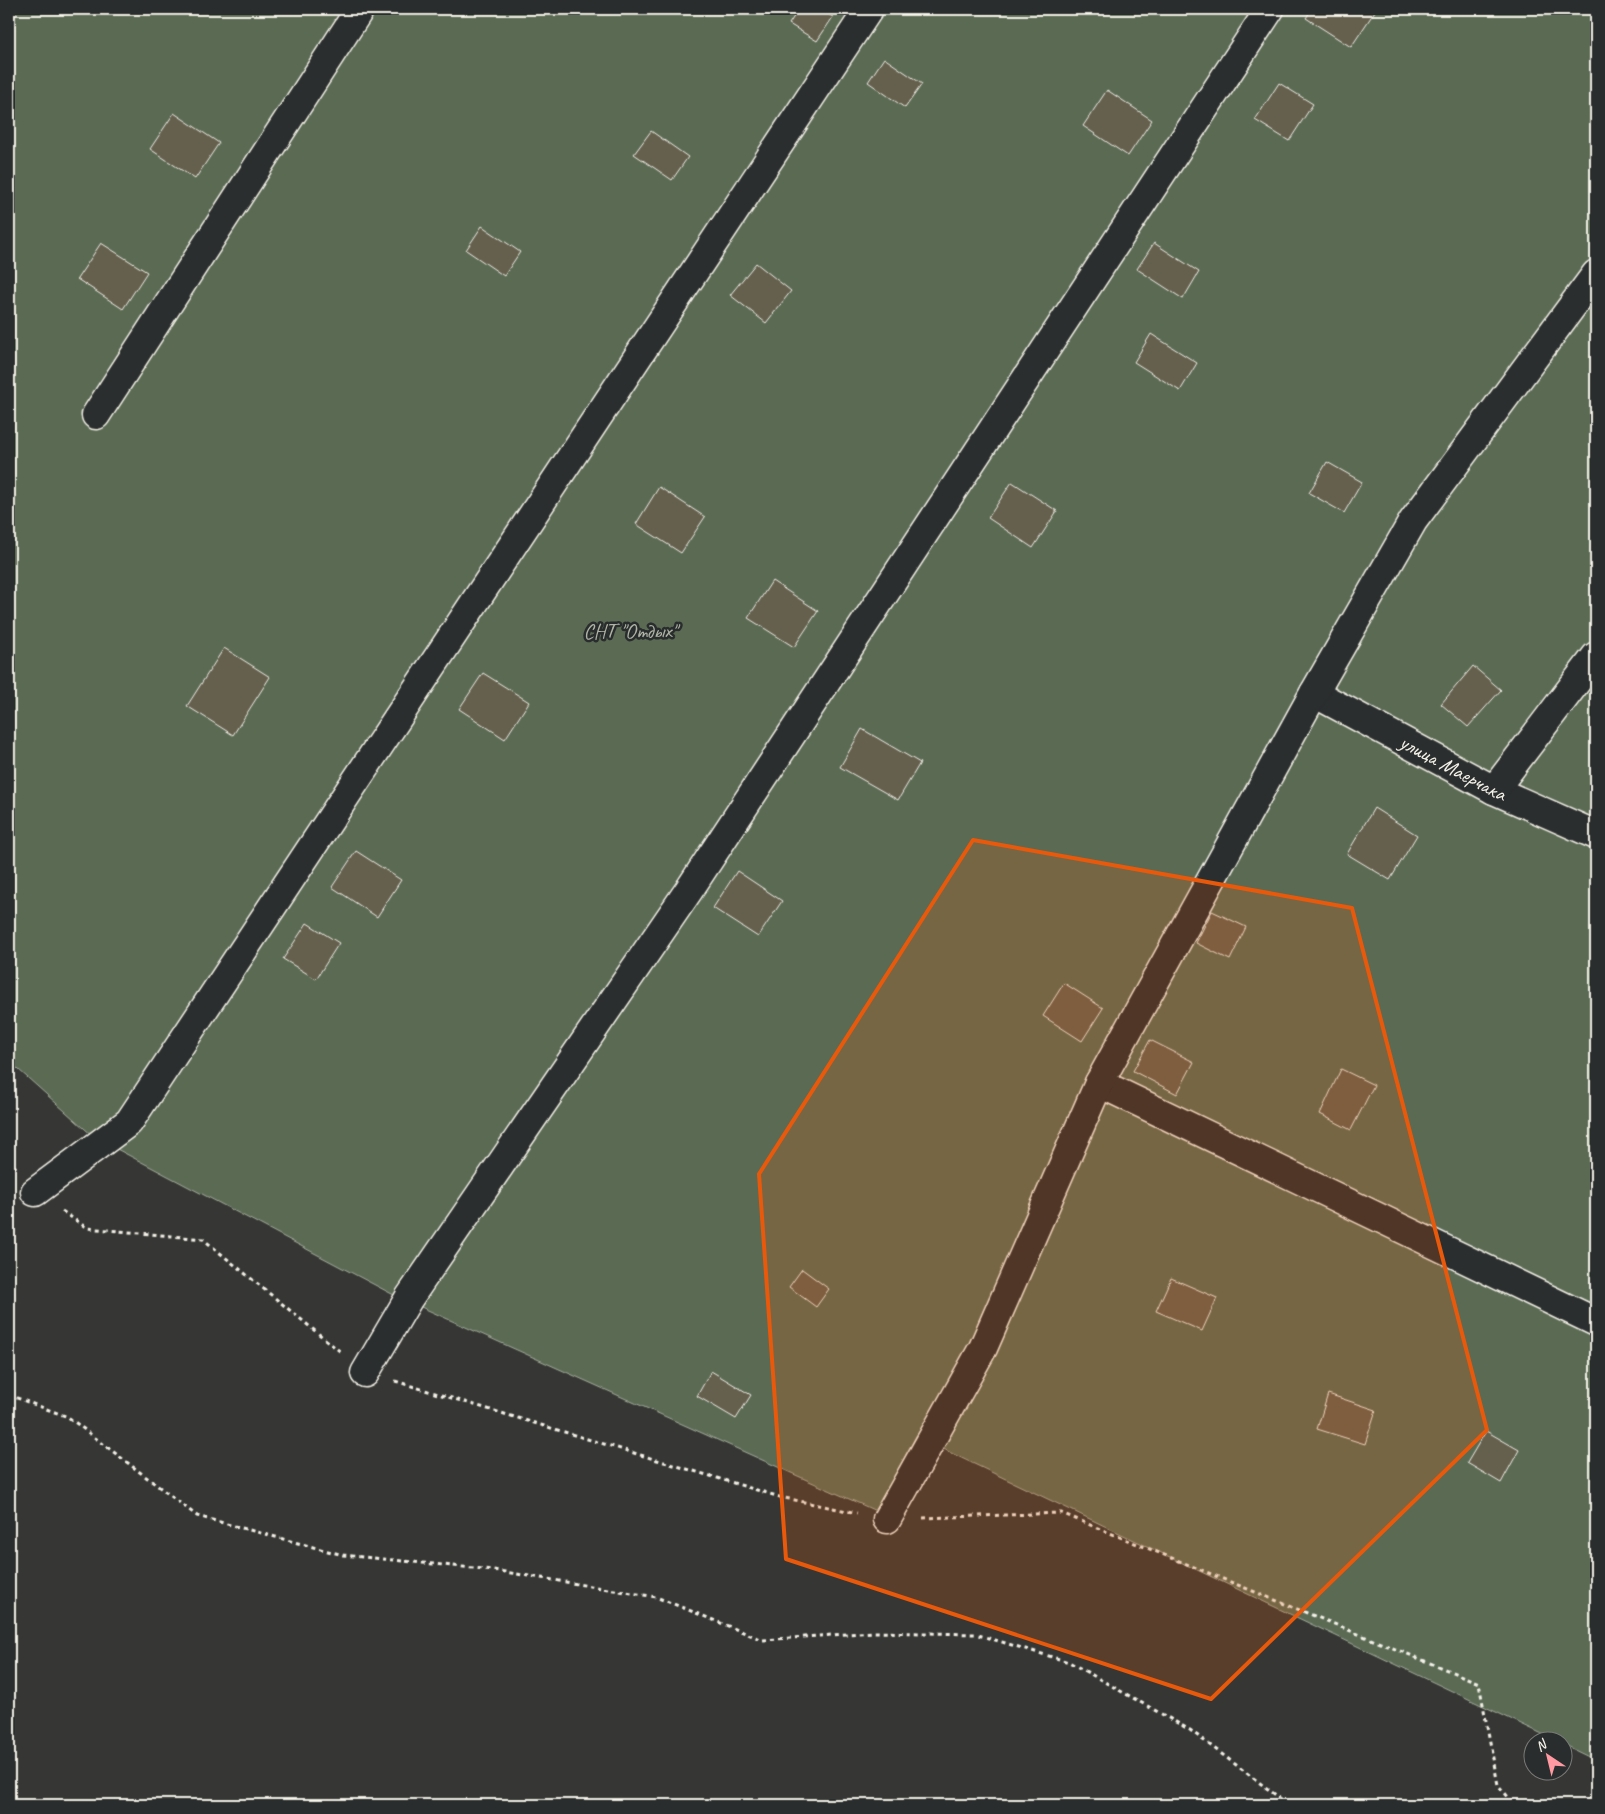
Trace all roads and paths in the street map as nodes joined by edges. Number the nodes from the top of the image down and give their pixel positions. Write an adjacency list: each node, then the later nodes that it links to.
1 (360, 9): 5 (street)
2 (869, 9): 12 (street)
3 (1270, 9): 14 (street)
4 (1596, 274): 7 (street)
5 (96, 415)
6 (1596, 656): 8 (street)
7 (1314, 693): 8 (street, улица Маерчака); 10 (street)
8 (1494, 790): 9 (street, улица Маерчака)
9 (1596, 835)
10 (1098, 1083): 13 (street); 16 (street)
11 (9, 1160): 12 (path)
12 (34, 1192): 14 (path)
13 (1596, 1322)
14 (365, 1373): 16 (path)
15 (9, 1395): 17 (path)
16 (887, 1519): 18 (path)
17 (1289, 1805)
18 (1515, 1805)

